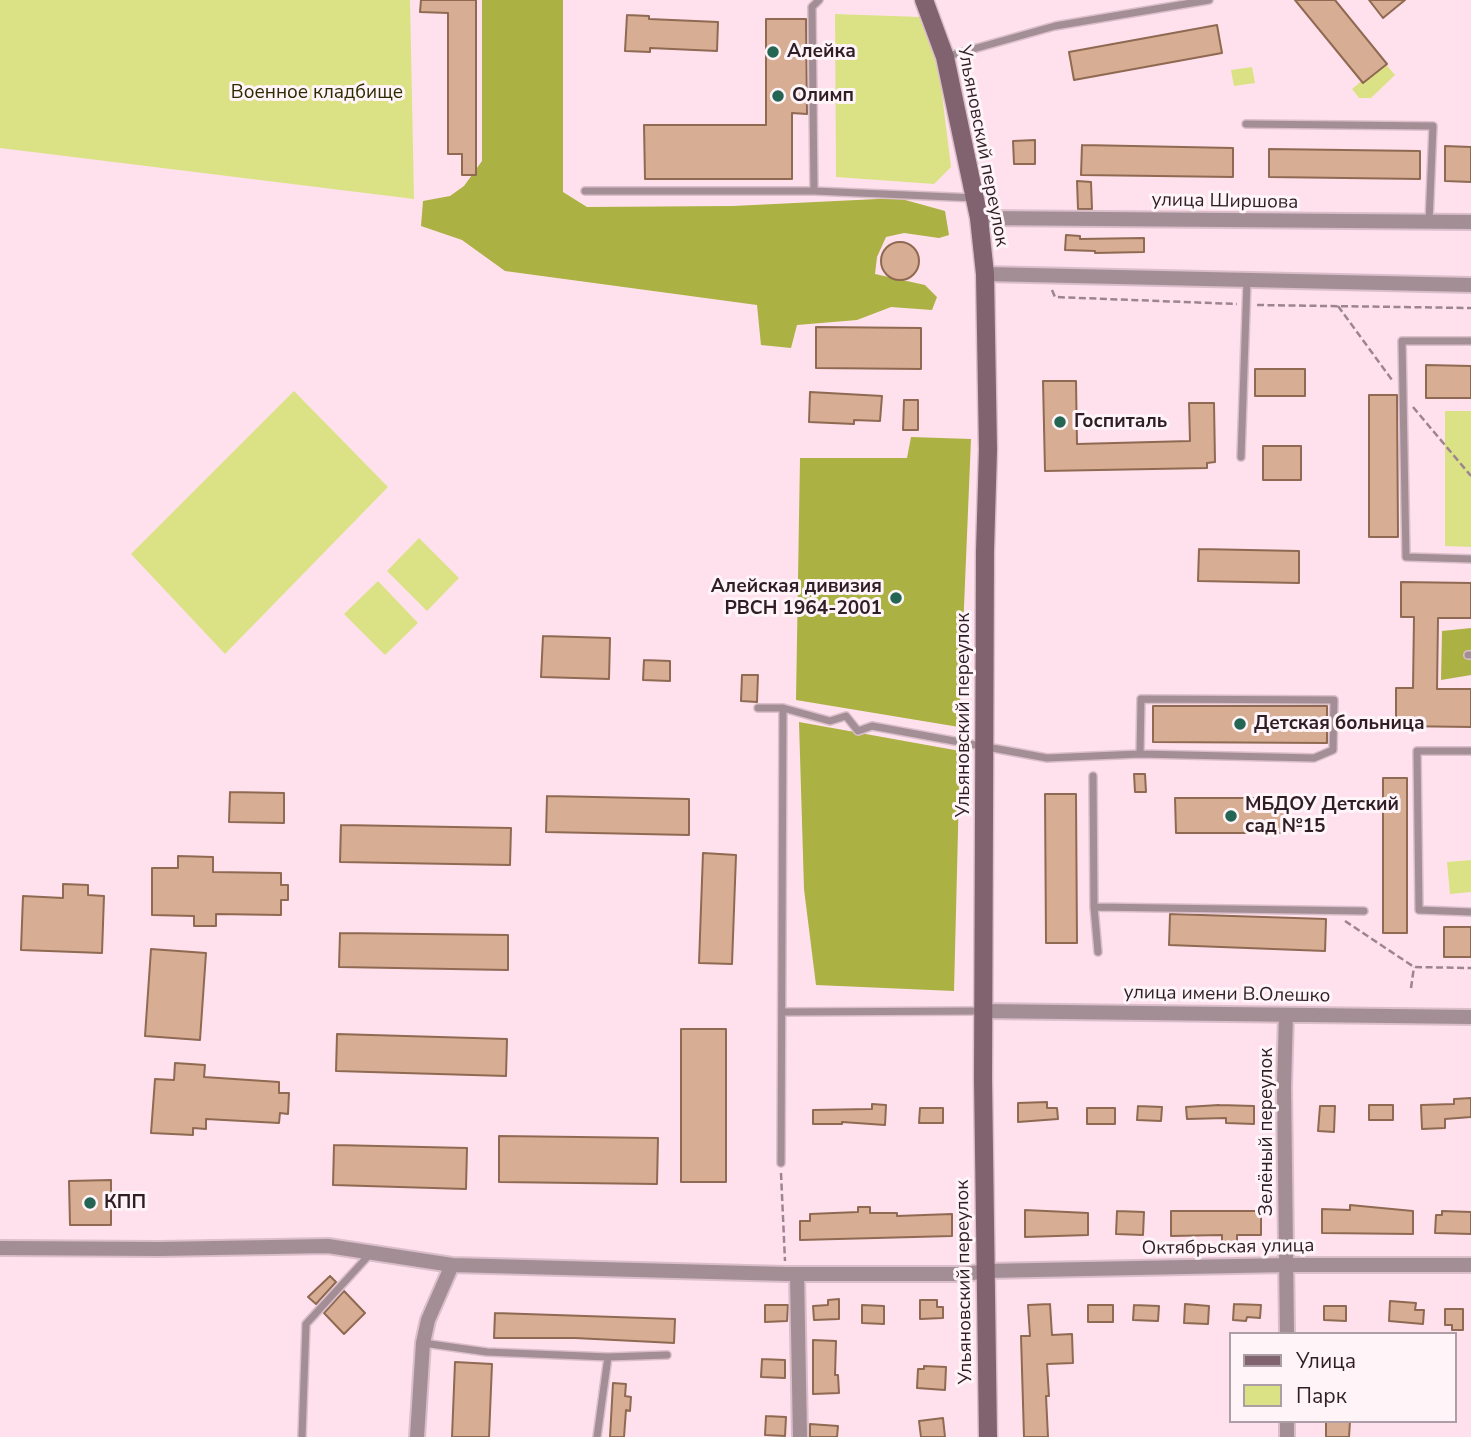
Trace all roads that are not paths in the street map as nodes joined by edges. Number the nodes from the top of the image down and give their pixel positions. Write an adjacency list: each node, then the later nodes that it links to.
1 (820, 0): 7 (lane)
2 (924, 0): 4 (main road, Ульяновский переулок)
3 (1209, 0): 4 (lane)
4 (945, 57): 8 (main road, Ульяновский переулок)
5 (1246, 124): 10 (lane)
6 (585, 191): 7 (lane)
7 (814, 191): 8 (lane)
8 (975, 198): 9 (main road, Ульяновский переулок)
9 (979, 218): 10 (street, улица Ширшова); 12 (main road, Ульяновский переулок)
10 (1429, 222): 11 (street, улица Ширшова)
11 (1471, 222)
12 (985, 274): 13 (street); 20 (main road, Ульяновский переулок)
13 (1247, 281): 14 (street); 16 (lane)
14 (1471, 285)
15 (1471, 341): 17 (lane)
16 (1241, 457)
17 (1471, 559)
18 (758, 708): 19 (lane)
19 (783, 708): 20 (lane); 29 (lane)
20 (986, 746): 22 (lane); 28 (main road, Ульяновский переулок)
21 (1471, 751): 26 (lane)
22 (1140, 754): 22 (lane)
23 (1093, 776): 24 (lane)
24 (1094, 907): 25 (lane); 27 (lane)
25 (1364, 911)
26 (1471, 912)
27 (1098, 952)
28 (982, 1011): 29 (lane); 30 (street, улица имени В.Олешко); 38 (main road, Ульяновский переулок)
29 (783, 1012): 32 (lane)
30 (1286, 1015): 31 (street, улица имени В.Олешко); 36 (street, Зелёный переулок)
31 (1471, 1017)
32 (781, 1163)
33 (0, 1248): 34 (street, Октябрьская улица)
34 (371, 1252): 35 (street, Октябрьская улица); 44 (lane)
35 (452, 1265): 39 (street, Октябрьская улица); 41 (street)
36 (1286, 1265): 37 (street, Октябрьская улица); 38 (street, Октябрьская улица); 40 (street, Зелёный переулок)
37 (1471, 1265)
38 (986, 1271): 39 (street, Октябрьская улица); 48 (main road, Ульяновский переулок)
39 (791, 1274): 47 (street)
40 (1287, 1332)
41 (422, 1343): 43 (lane); 45 (street)
42 (667, 1355): 43 (lane)
43 (608, 1357): 46 (lane)
44 (302, 1437)
45 (417, 1437)
46 (597, 1437)
47 (800, 1437)
48 (988, 1437)

